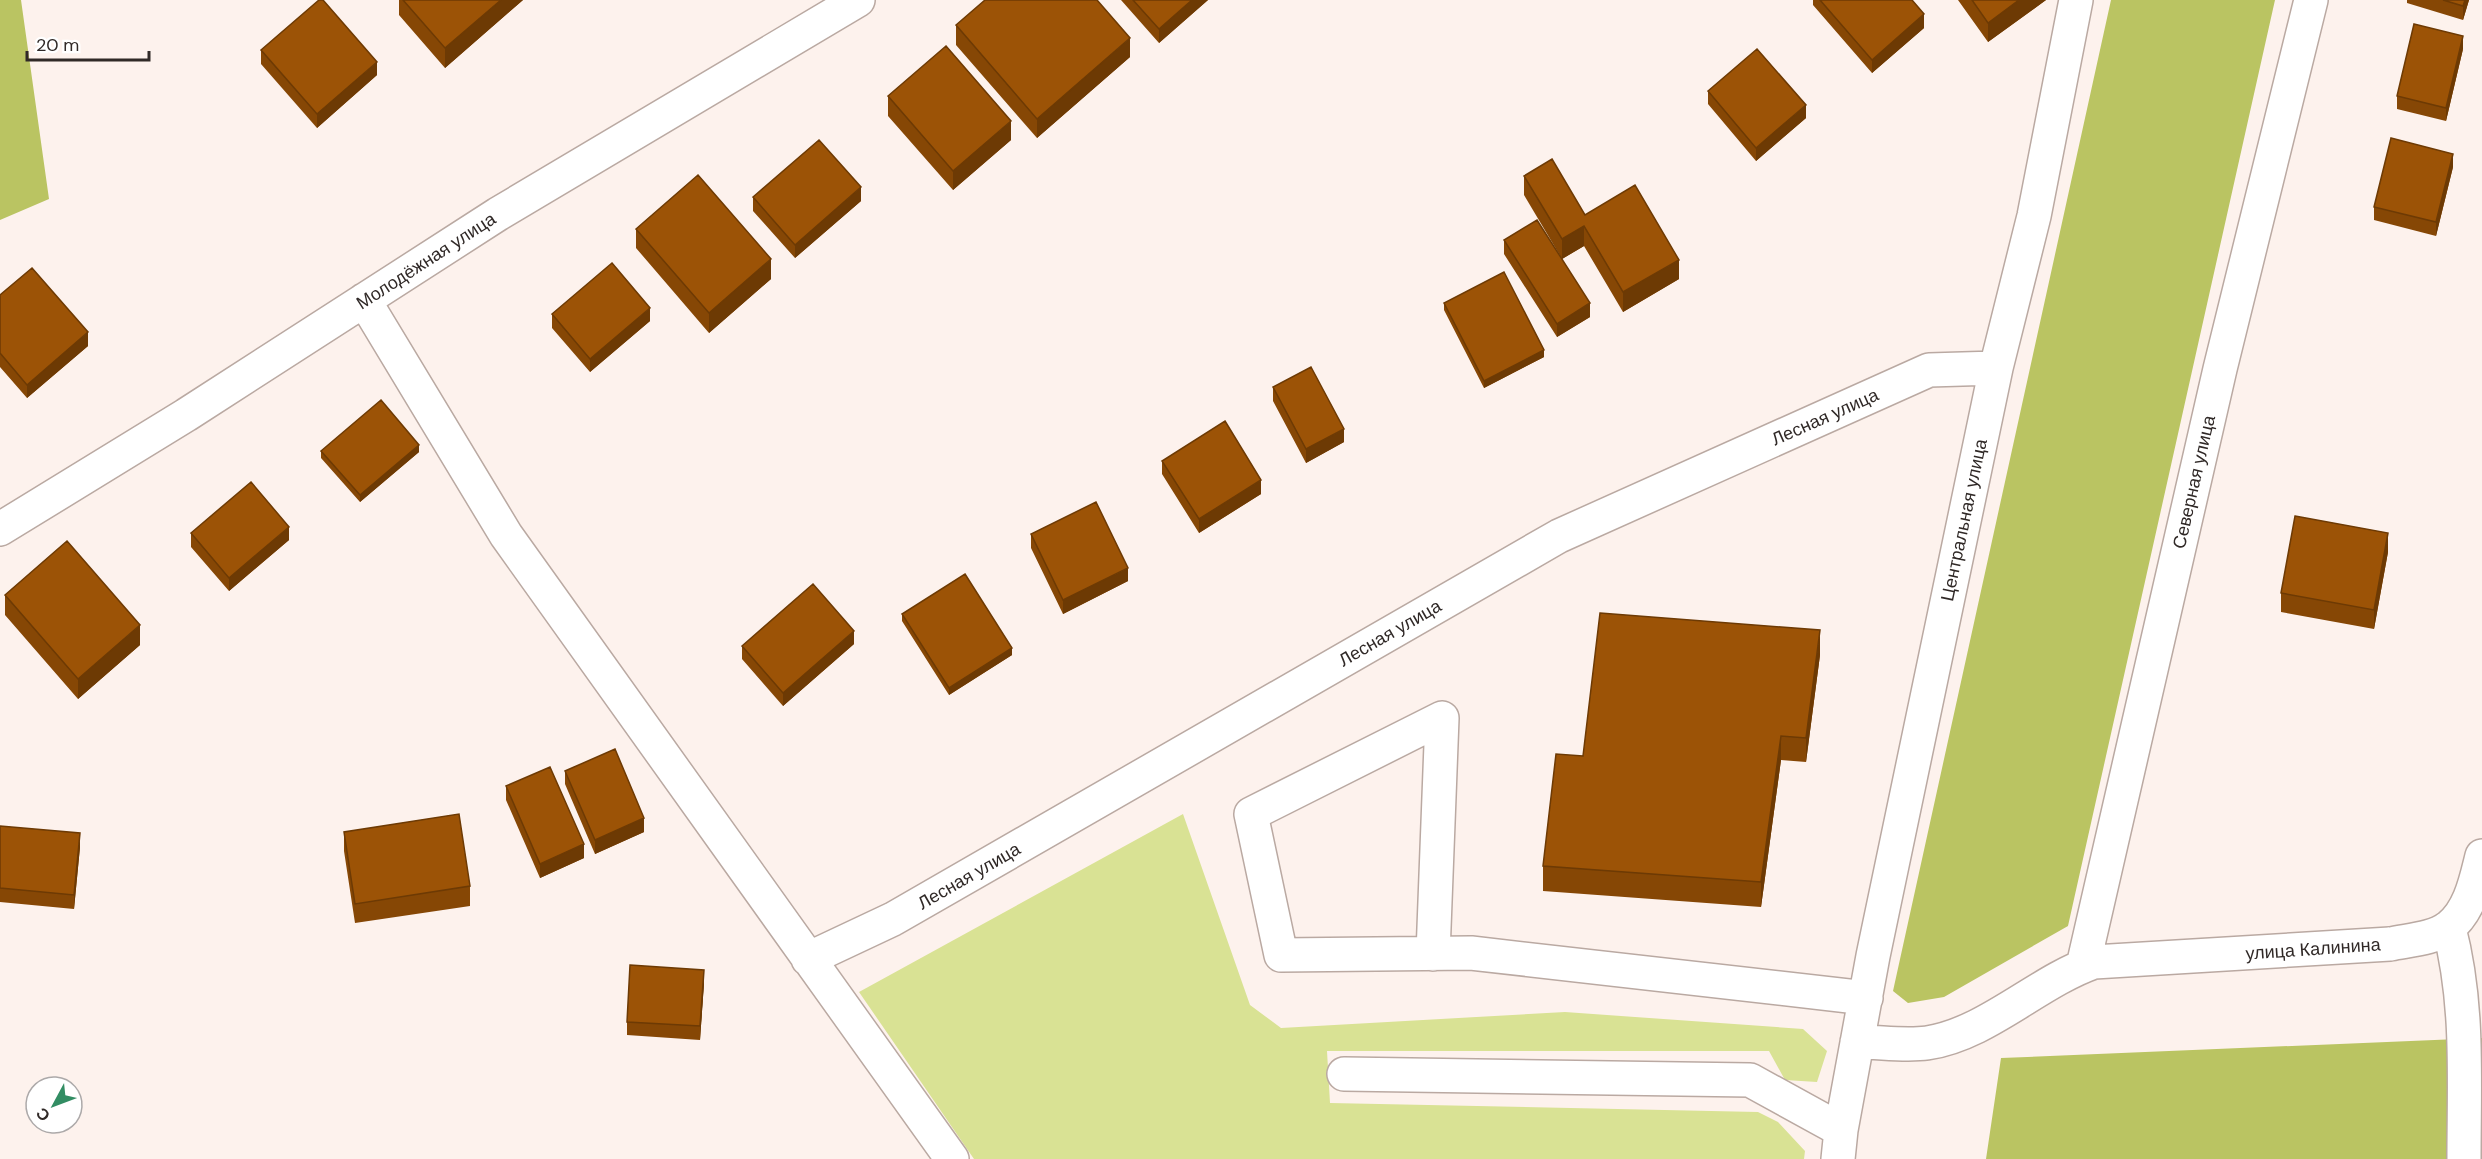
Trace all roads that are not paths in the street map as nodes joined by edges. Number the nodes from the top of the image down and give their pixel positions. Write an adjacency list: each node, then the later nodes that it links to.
1 (858, 0): 4 (street, Молодёжная улица)
2 (2076, 0): 5 (street, Центральная улица)
3 (2311, 0): 11 (street, Северная улица)
4 (364, 300): 6 (street, Молодёжная улица); 10 (street)
5 (1996, 368): 10 (street, Лесная улица); 12 (street, Центральная улица)
6 (0, 529)
7 (2482, 856): 8 (street)
8 (2449, 928): 11 (street, улица Калинина); 17 (street)
9 (1433, 954): 9 (street); 12 (street)
10 (808, 959): 16 (street)
11 (2088, 964): 13 (street)
12 (1866, 998): 13 (street, Центральная улица)
13 (1857, 1042): 15 (street, Центральная улица)
14 (1344, 1074): 15 (street)
15 (1839, 1145)
16 (952, 1159)
17 (2464, 1159)

